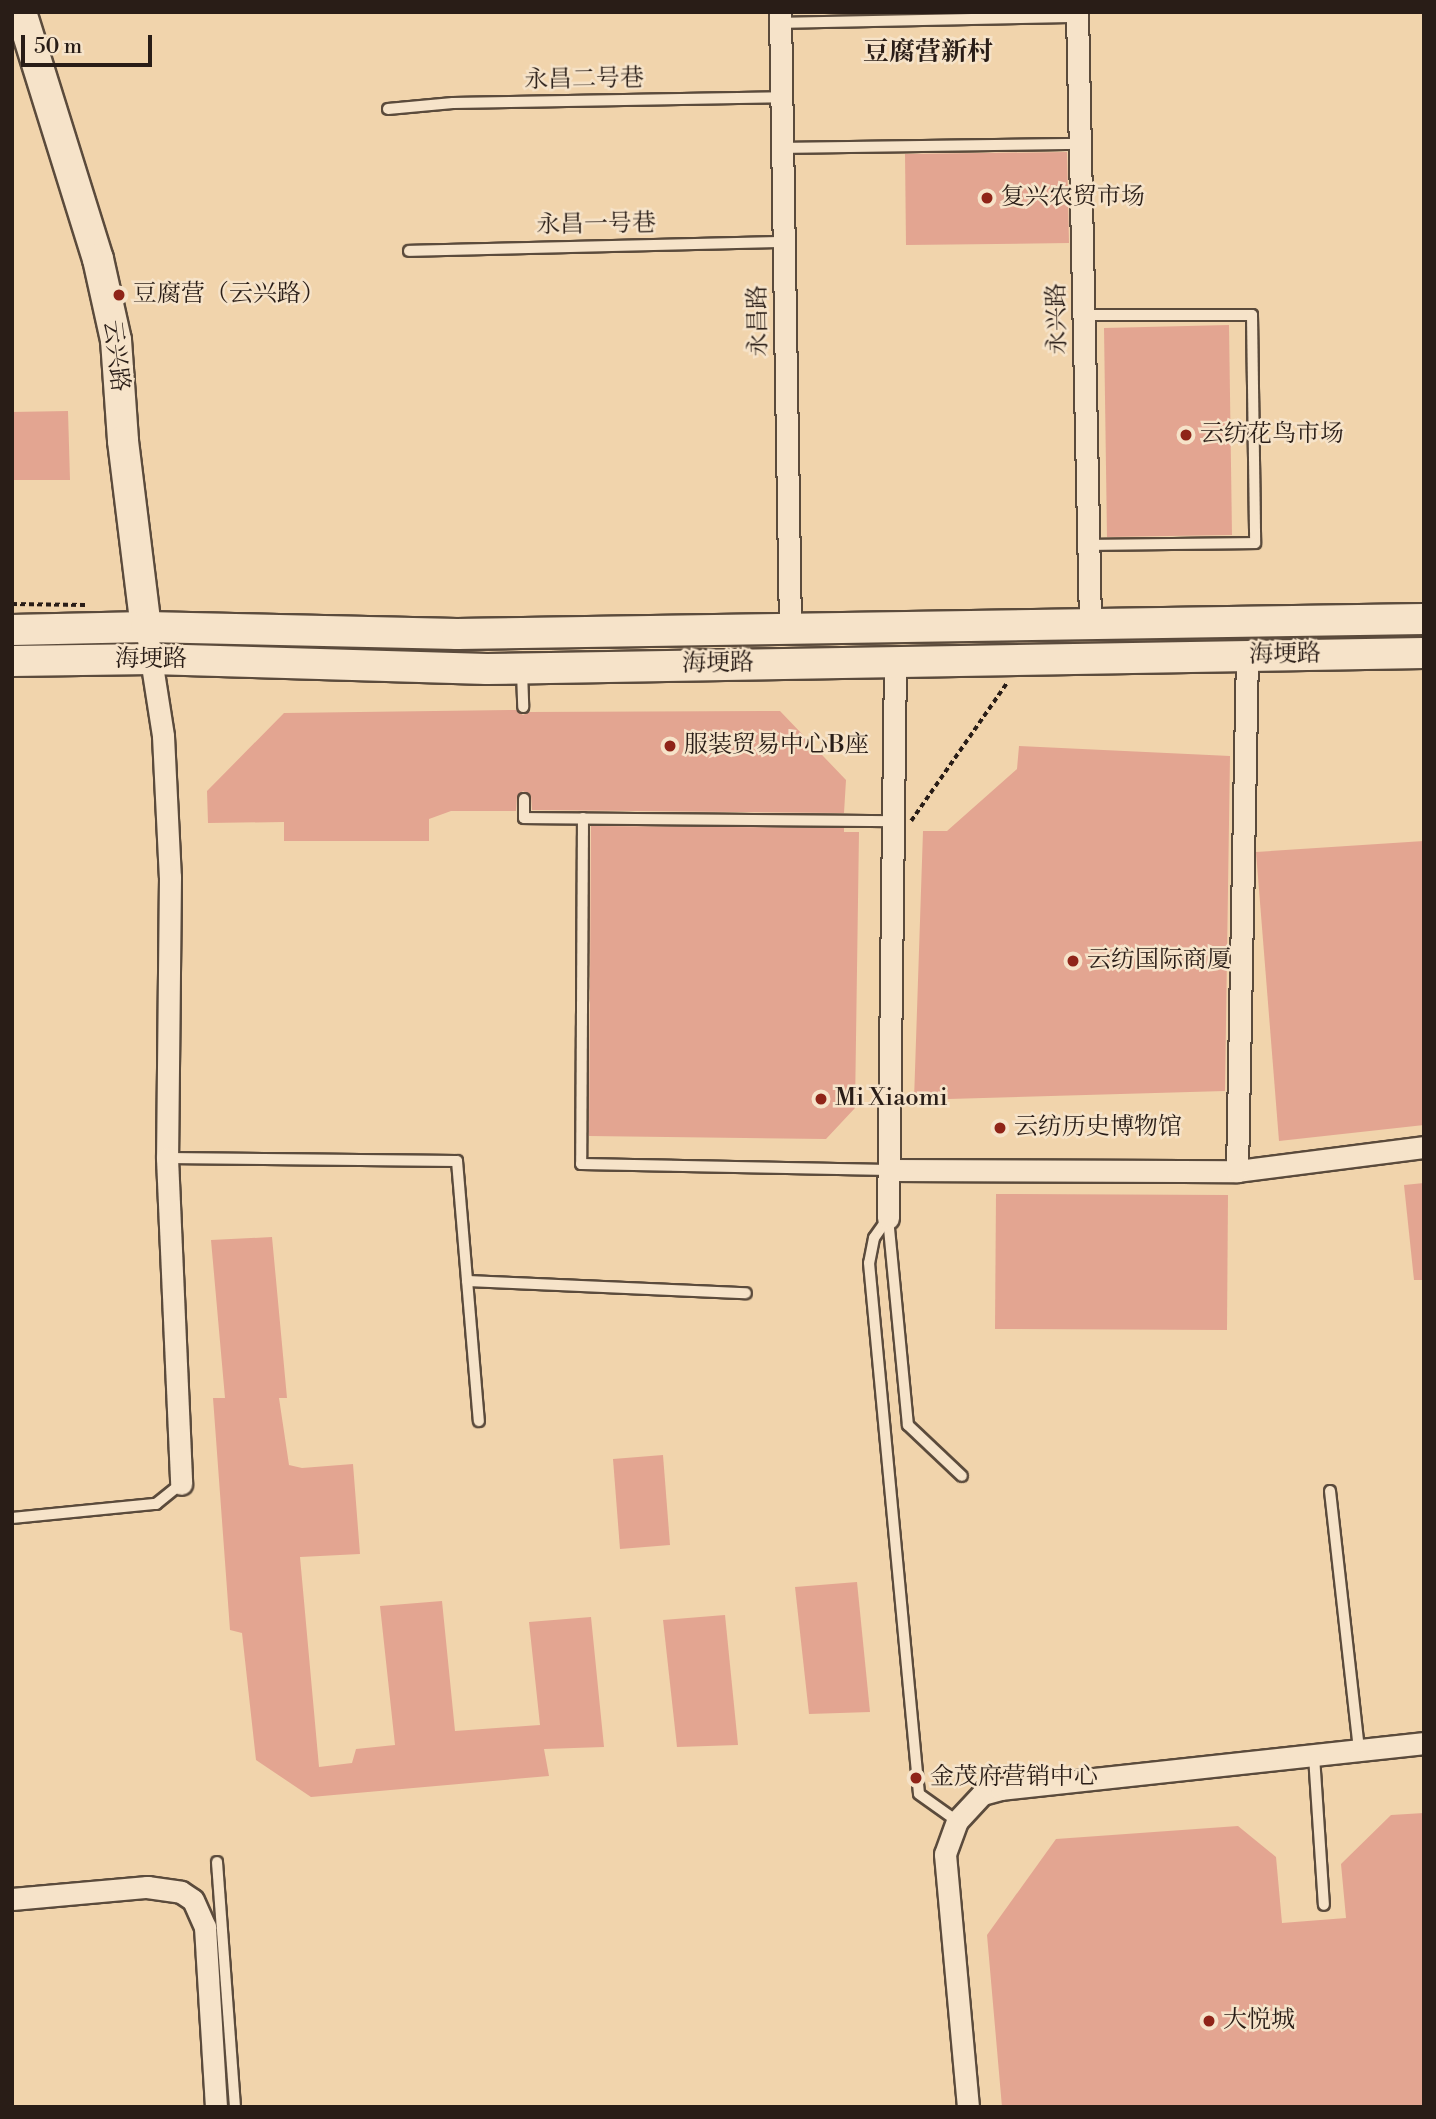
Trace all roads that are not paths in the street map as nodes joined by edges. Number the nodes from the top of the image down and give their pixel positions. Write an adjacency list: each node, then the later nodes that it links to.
1 (21, 12): 14 (main road, 云兴路)
2 (1077, 14): 3 (lane); 6 (street, 永兴路)
3 (780, 17): 4 (street, 永昌路)
4 (781, 97): 5 (lane, 永昌二号巷); 7 (street, 永昌路)
5 (388, 109)
6 (1080, 144): 7 (lane); 10 (street, 永兴路)
7 (782, 148): 8 (street, 永昌路)
8 (783, 242): 9 (lane, 永昌一号巷); 15 (street, 永昌路)
9 (409, 251)
10 (1084, 315): 11 (street, 永兴路); 11 (lane)
11 (1089, 545): 13 (street, 永兴路)
12 (1424, 619): 13 (main road, 海埂路)
13 (1090, 624): 15 (main road, 海埂路)
14 (146, 627): 15 (main road, 海埂路); 16 (main road, 海埂路); 19 (street)
15 (790, 628)
16 (12, 630)
17 (1424, 653): 18 (main road, 海埂路)
18 (1247, 655): 21 (main road, 海埂路); 30 (street)
19 (152, 659): 20 (main road, 海埂路); 22 (main road, 海埂路); 28 (street)
20 (12, 661)
21 (895, 661): 22 (main road, 海埂路); 26 (street)
22 (522, 668): 23 (lane)
23 (523, 707)
24 (524, 799): 25 (lane)
25 (583, 818): 26 (lane); 29 (lane)
26 (894, 821): 29 (street)
27 (1424, 1147): 30 (street)
28 (167, 1158): 32 (lane); 36 (street)
29 (889, 1170): 30 (street); 31 (street)
30 (1237, 1171)
31 (888, 1218): 35 (lane); 42 (lane)
32 (467, 1281): 33 (lane); 34 (lane)
33 (746, 1293)
34 (479, 1421)
35 (962, 1476)
36 (181, 1485): 38 (lane)
37 (1330, 1491): 40 (lane)
38 (12, 1518)
39 (1424, 1743): 40 (street)
40 (1359, 1751): 41 (street)
41 (1314, 1756): 42 (street); 45 (lane)
42 (957, 1821): 48 (street)
43 (217, 1862): 47 (lane)
44 (12, 1899): 46 (street)
45 (1324, 1905)
46 (216, 2107)
47 (234, 2107)
48 (968, 2107)

